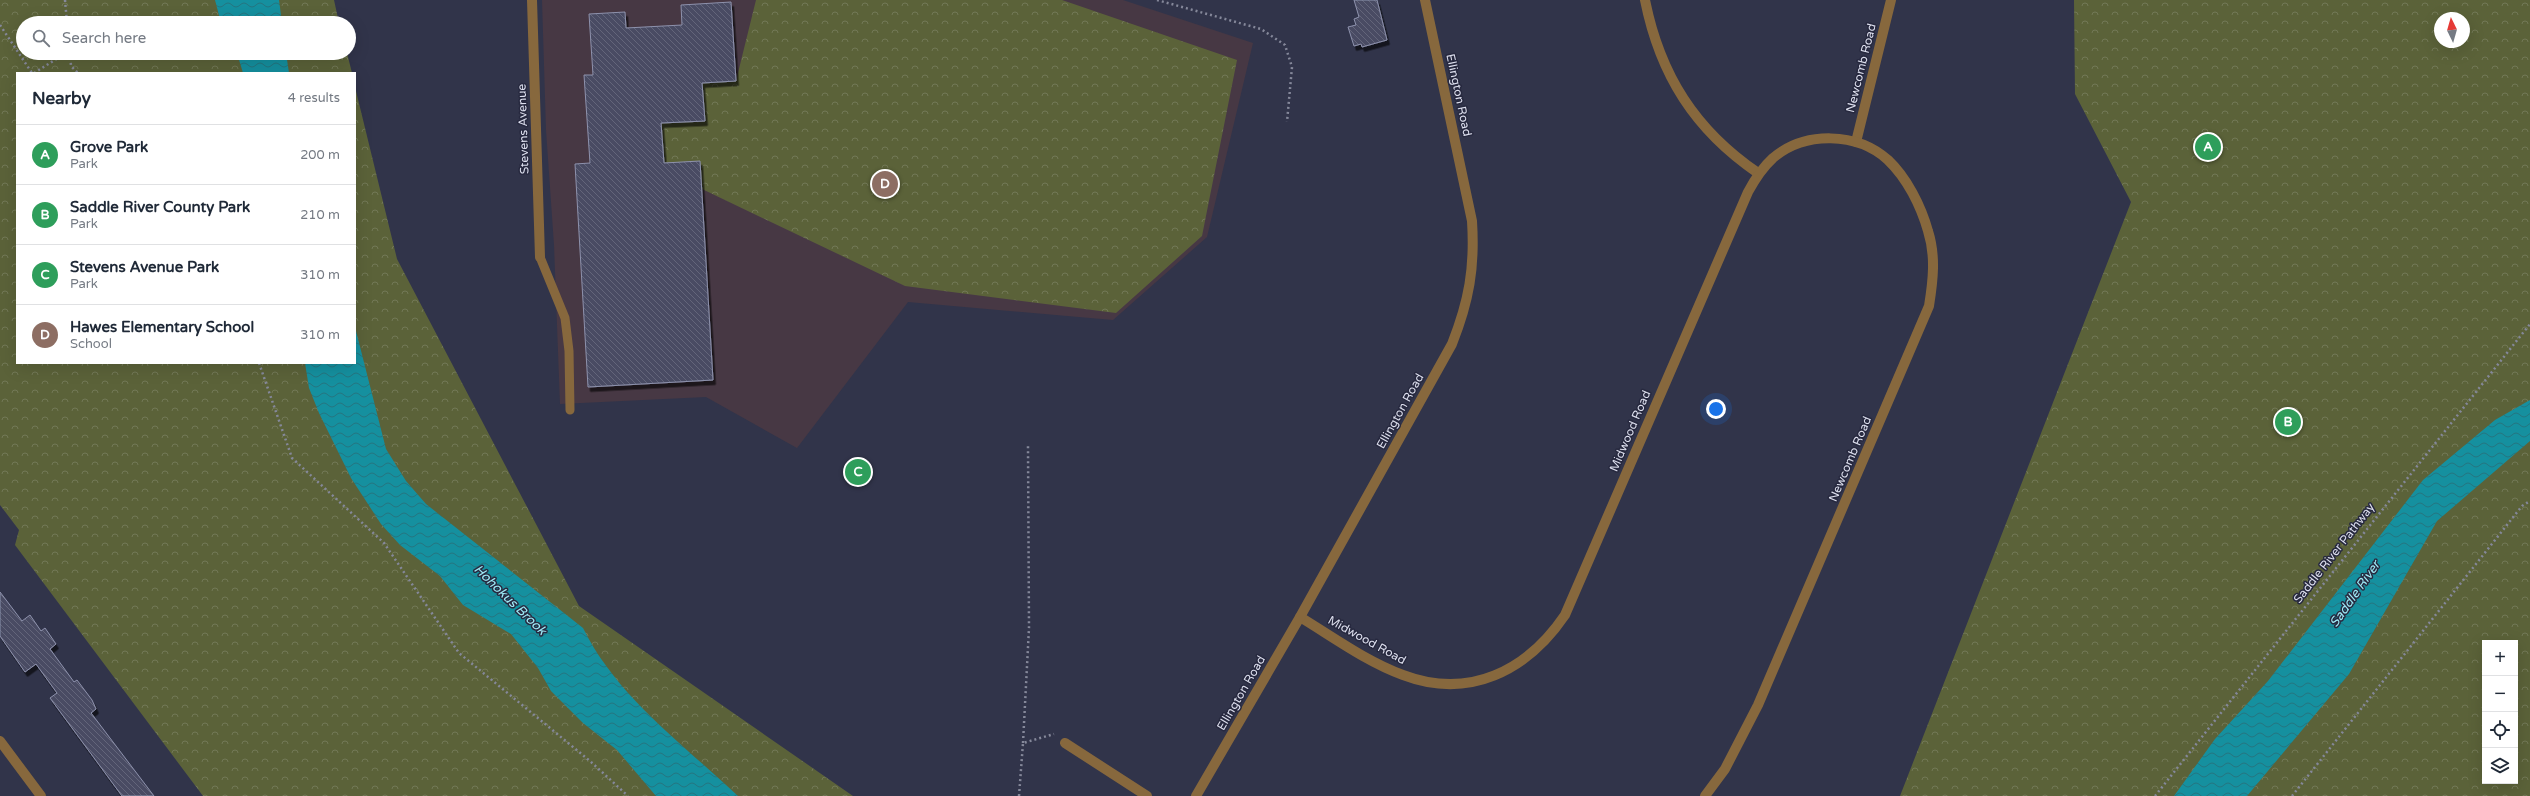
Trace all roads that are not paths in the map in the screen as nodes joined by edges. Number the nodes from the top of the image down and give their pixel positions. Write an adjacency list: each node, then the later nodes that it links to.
1 (532, 0): 7 (street, Stevens Avenue)
2 (1425, 0): 9 (street, Ellington Road)
3 (1645, 0): 6 (street)
4 (1891, 0): 5 (street, Newcomb Road)
5 (1856, 142): 6 (street, Newcomb Road); 15 (street, Newcomb Road)
6 (1758, 173): 9 (street, Midwood Road)
7 (540, 257): 8 (lane)
8 (570, 410)
9 (1300, 617): 14 (street, Ellington Road)
10 (0, 741): 12 (street)
11 (1064, 743): 13 (street)
12 (41, 796)
13 (1147, 796)
14 (1196, 796)
15 (1705, 796)

